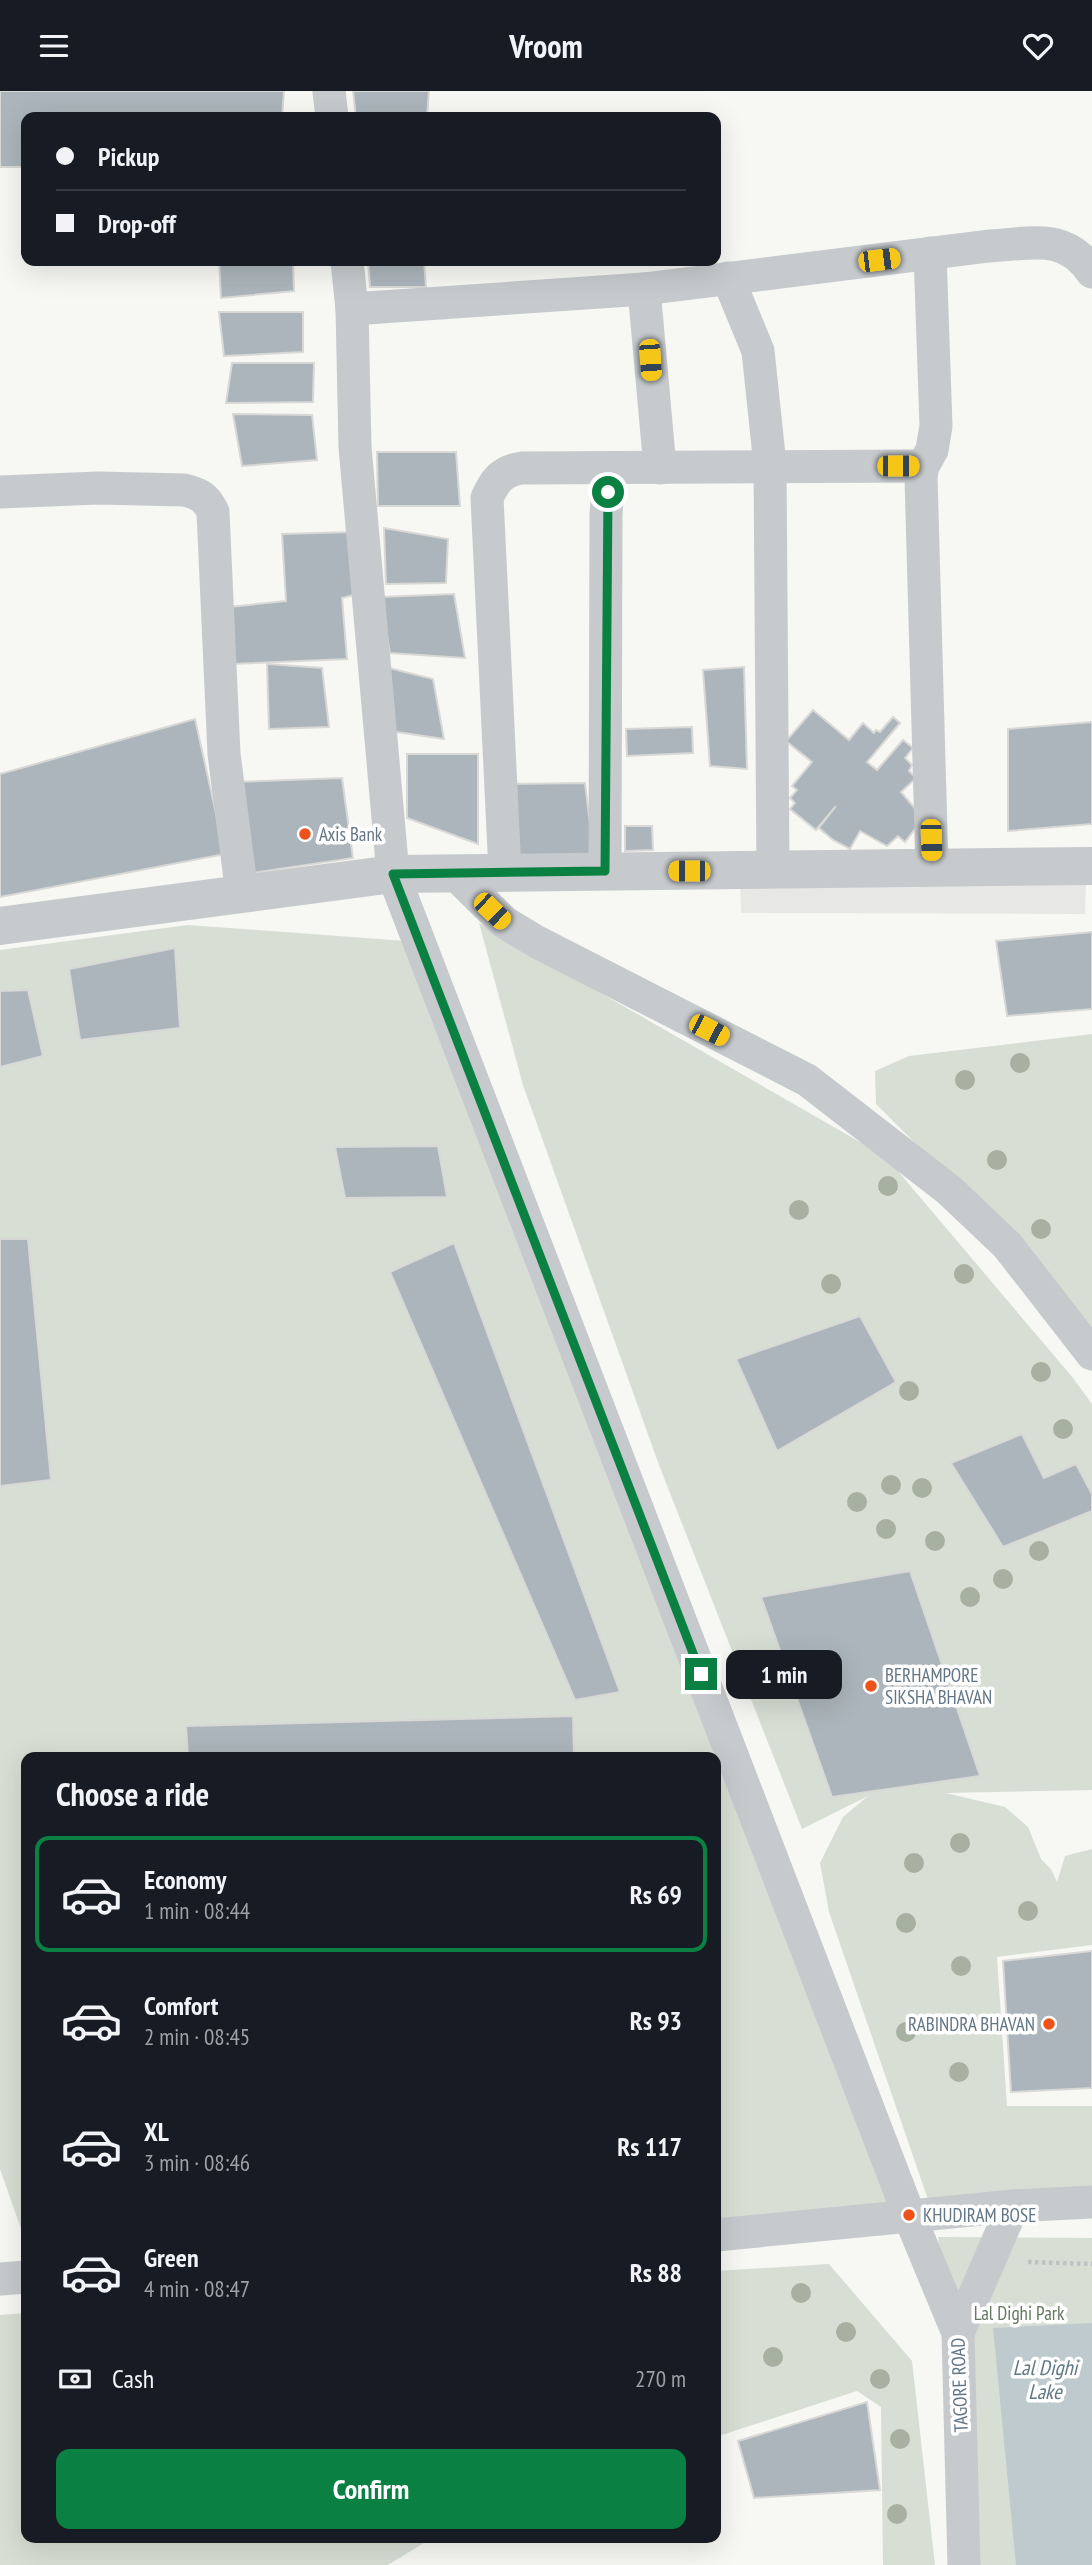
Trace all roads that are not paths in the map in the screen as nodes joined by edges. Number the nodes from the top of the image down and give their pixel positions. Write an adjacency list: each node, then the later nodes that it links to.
1 (329, 91): 2 (street)
2 (331, 112)
3 (1080, 240): 4 (street); 6 (street)
4 (930, 253): 7 (street); 11 (street)
5 (348, 266): 9 (street, TAGORE ROAD)
6 (1092, 272)
7 (728, 278): 8 (street); 10 (street)
8 (644, 289): 9 (street); 12 (street)
9 (352, 309): 21 (street, TAGORE ROAD)
10 (770, 465): 11 (street); 12 (street); 17 (street)
11 (923, 466): 16 (street)
12 (660, 468): 13 (street)
13 (609, 469): 18 (street); 19 (street)
14 (0, 492): 22 (street)
15 (1092, 866): 16 (street)
16 (932, 868): 17 (street)
17 (773, 870): 18 (street)
18 (605, 871): 19 (street)
19 (505, 872): 20 (street)
20 (454, 873): 21 (street); 24 (street)
21 (393, 874): 22 (street); 27 (street, TAGORE ROAD)
22 (242, 894): 23 (street)
23 (0, 926)
24 (1092, 1353)
25 (1092, 2201): 26 (street)
26 (1013, 2206): 27 (street); 31 (street)
27 (909, 2215): 28 (street); 31 (street, TAGORE ROAD)
28 (721, 2234)
29 (21, 2277): 30 (street)
30 (0, 2279)
31 (958, 2333): 32 (street, TAGORE ROAD)
32 (964, 2565)

